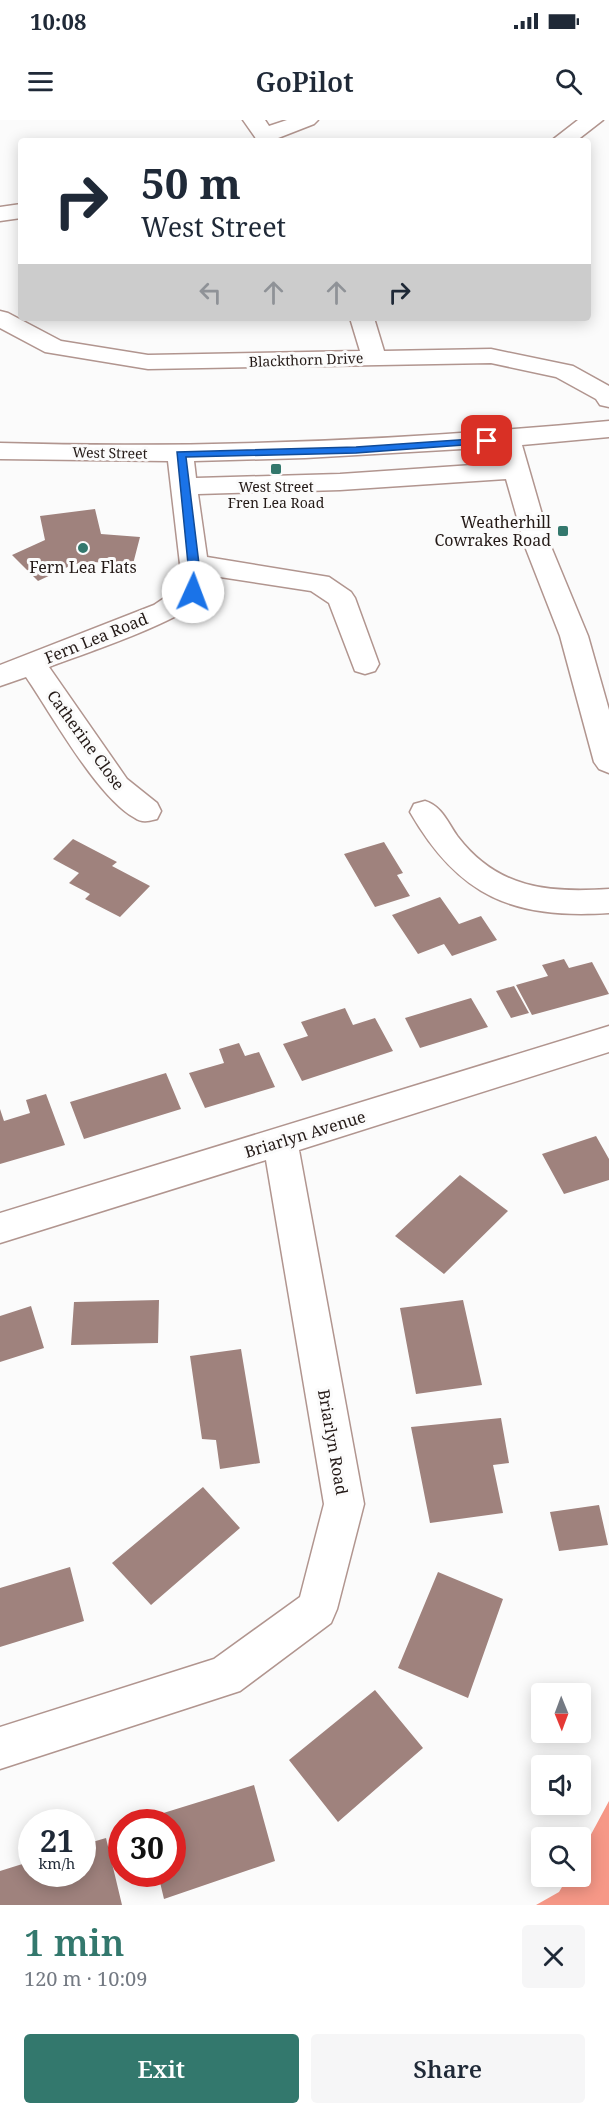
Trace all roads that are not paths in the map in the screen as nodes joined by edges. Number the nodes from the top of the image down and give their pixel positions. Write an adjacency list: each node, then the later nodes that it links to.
1 (254, 120): 2 (street)
2 (307, 120)
3 (592, 120): 4 (street)
4 (566, 138)
5 (18, 211): 6 (street)
6 (0, 214)
7 (0, 318): 9 (street, Blackthorn Drive)
8 (363, 321): 9 (street)
9 (374, 358): 10 (street, Blackthorn Drive)
10 (609, 400)
11 (609, 429): 12 (street, West Street)
12 (508, 439): 14 (street, West Street); 15 (street)
13 (0, 451): 14 (street, West Street)
14 (180, 454): 16 (street, Fern Lea Road)
15 (517, 470): 16 (street); 21 (street)
16 (184, 486): 17 (street, Fern Lea Road)
17 (194, 564): 18 (street, Fern Lea Road); 19 (street)
18 (32, 664): 20 (street, Fern Lea Road); 22 (street, Catherine Close)
19 (365, 664)
20 (0, 676)
21 (609, 762)
22 (146, 811)
23 (425, 812): 24 (street)
24 (609, 901)
25 (609, 1039): 26 (street, Briarlyn Avenue)
26 (280, 1142): 27 (street, Briarlyn Avenue); 28 (street, Briarlyn Road)
27 (0, 1228)
28 (0, 1748)

